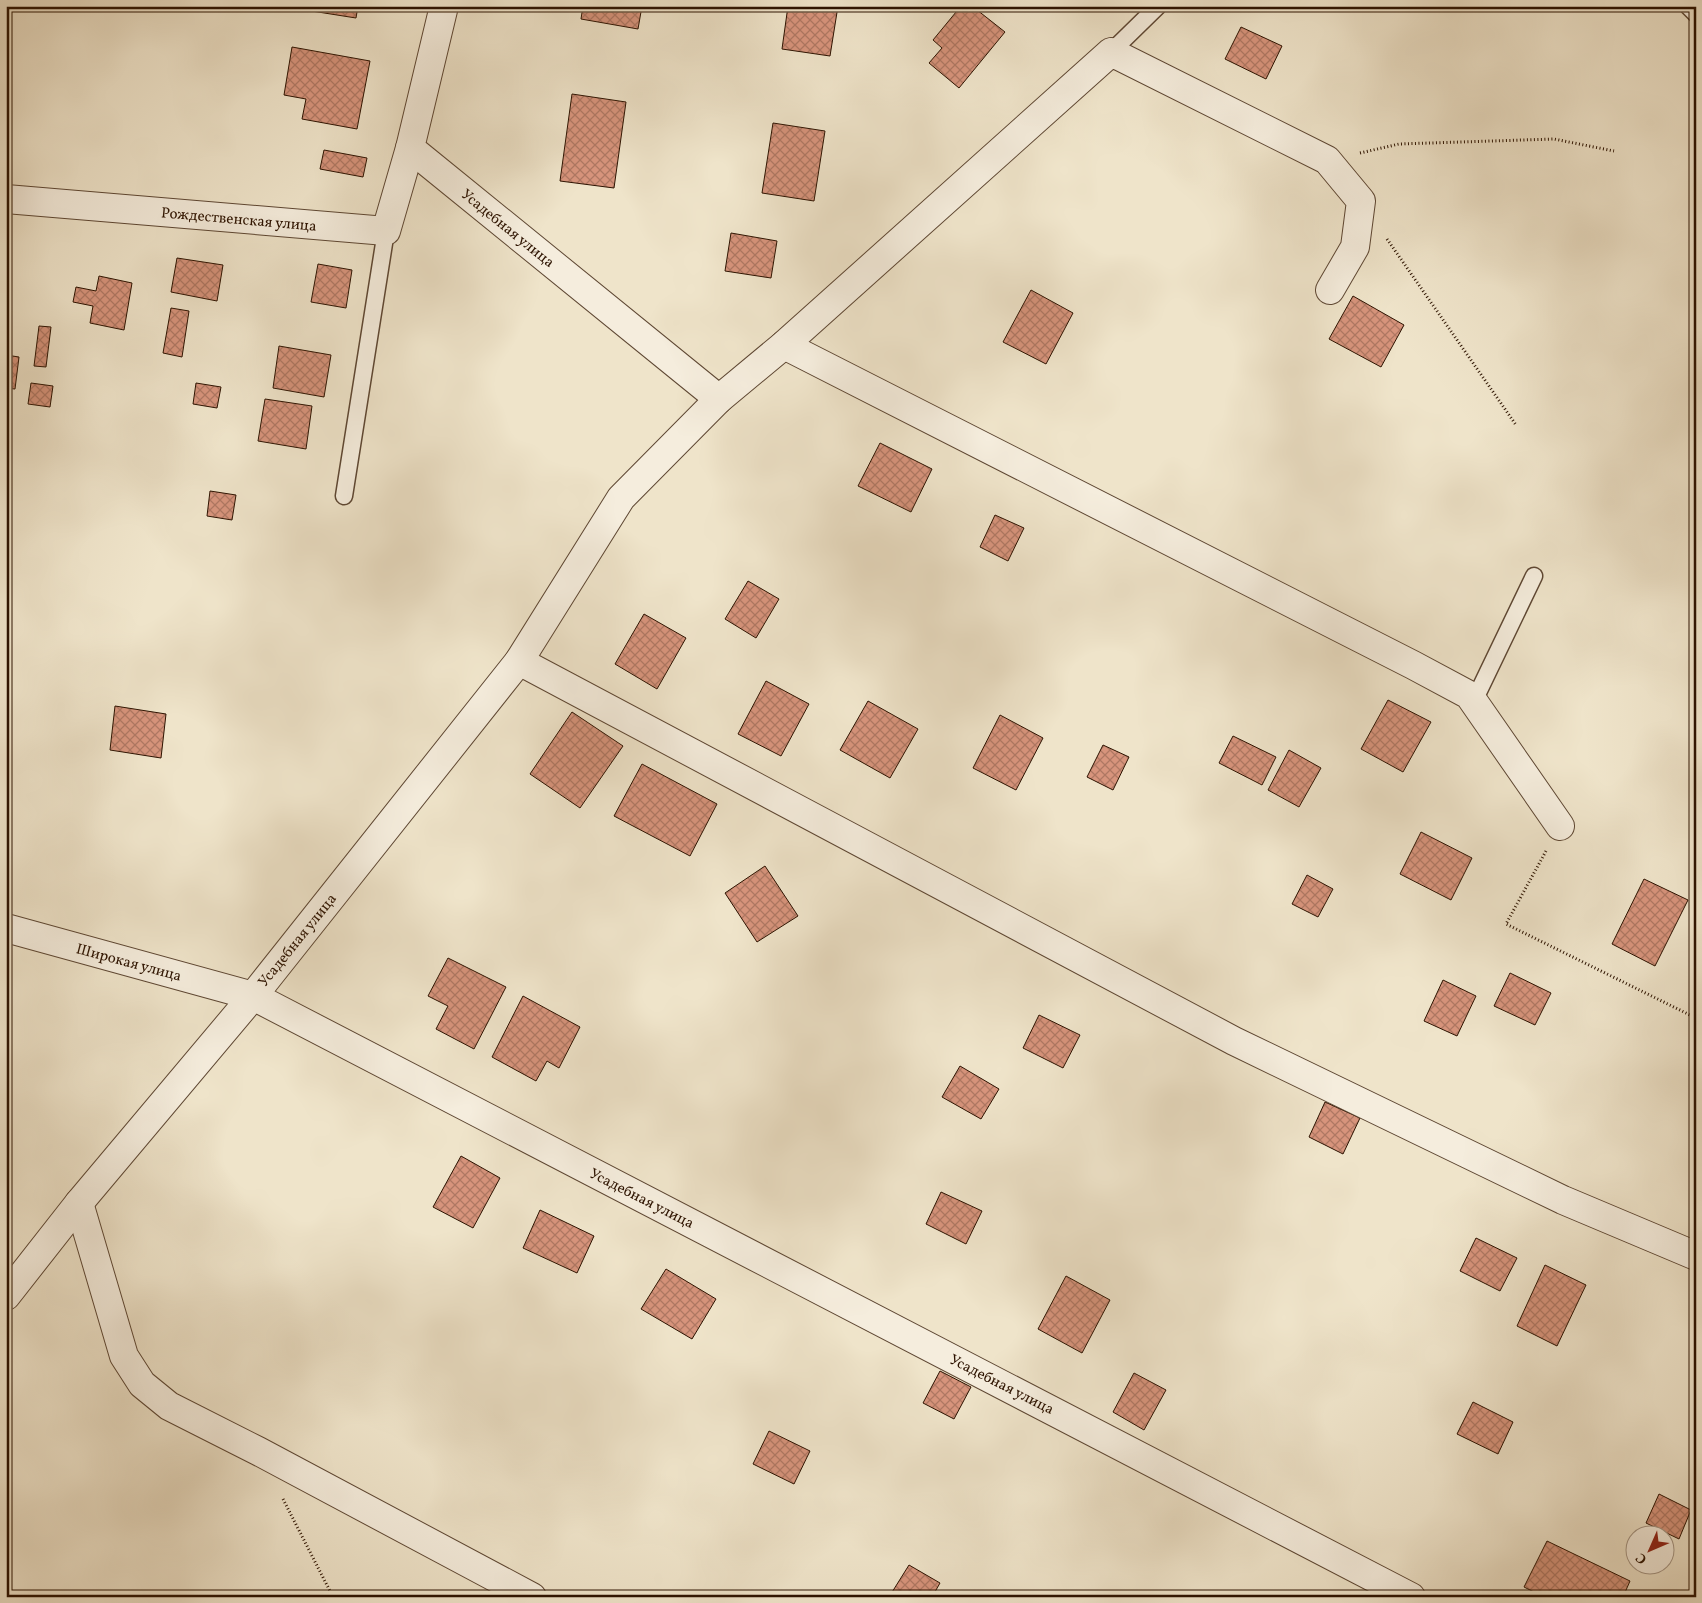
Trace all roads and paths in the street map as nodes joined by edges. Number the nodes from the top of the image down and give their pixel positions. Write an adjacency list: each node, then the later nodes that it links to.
1 (444, 6): 6 (street)
2 (1158, 6): 5 (lane)
3 (1688, 6): 4 (lane)
4 (1696, 14)
5 (1111, 52): 8 (street); 13 (street, Усадебная улица)
6 (410, 148): 11 (street); 14 (street, Усадебная улица)
7 (1614, 151): 8 (path)
8 (1327, 160): 10 (street)
9 (6, 199): 11 (street, Рождественская улица)
10 (1361, 201): 12 (street); 15 (path)
11 (386, 231): 16 (lane)
12 (1330, 290)
13 (784, 345): 14 (street, Усадебная улица); 19 (street)
14 (719, 399): 18 (street, Усадебная улица)
15 (1516, 425)
16 (344, 496)
17 (1534, 576): 19 (lane)
18 (519, 661): 22 (street, Усадебная улица); 25 (street)
19 (1474, 701): 20 (street)
20 (1560, 826): 23 (path)
21 (6, 928): 22 (street, Широкая улица)
22 (252, 996): 24 (street); 30 (street, Усадебная улица)
23 (1696, 1018)
24 (79, 1203): 26 (street); 29 (street)
25 (1696, 1256)
26 (6, 1296)
27 (280, 1494): 28 (path)
28 (332, 1597)
29 (532, 1597)
30 (1411, 1597)

